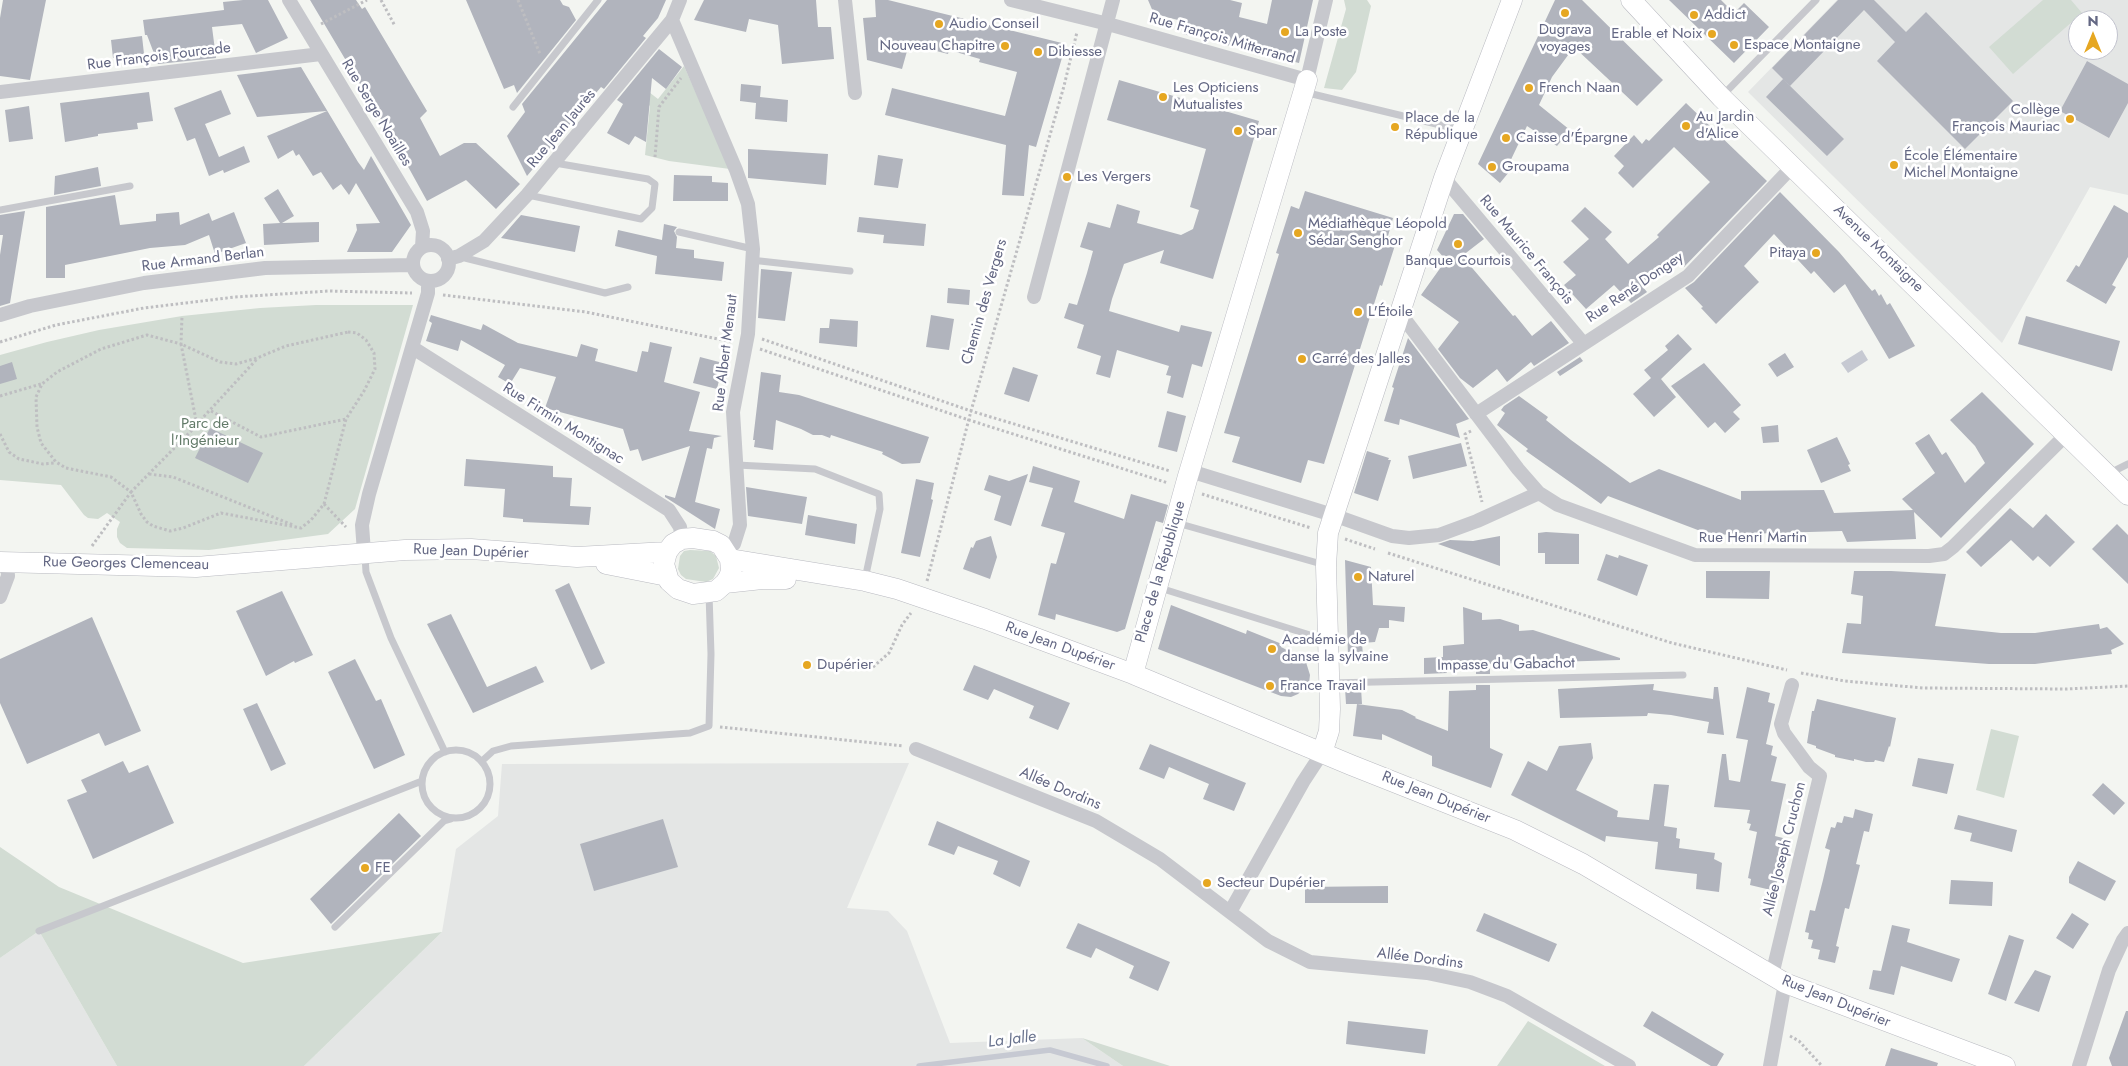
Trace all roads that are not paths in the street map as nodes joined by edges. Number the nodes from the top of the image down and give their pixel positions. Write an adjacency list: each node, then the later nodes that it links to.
1 (289, 0): 13 (street, Rue Serge Noailles)
2 (598, 0): 18 (lane)
3 (680, 0): 11 (street, Rue Jean Jaurès)
4 (845, 0): 16 (street)
5 (1011, 0): 12 (street, Rue François Mitterrand)
6 (1113, 0): 12 (street)
7 (1326, 0): 14 (street)
8 (1512, 0): 19 (street)
9 (1631, 0): 17 (street, Avenue Montaigne)
10 (1816, 0): 17 (lane)
11 (672, 20): 20 (street, Rue Jean Jaurès); 28 (street, Rue Albert Menaut)
12 (1108, 24): 14 (street, Rue François Mitterrand); 34 (street)
13 (322, 54): 15 (street, Rue François Fourcade); 27 (street, Rue Serge Noailles)
14 (1306, 86): 19 (lane); 44 (street, Place de la République)
15 (0, 92)
16 (855, 93)
17 (1721, 97): 21 (street, Avenue Montaigne)
18 (513, 107)
19 (1462, 130): 22 (street)
20 (555, 163): 24 (street, Rue Jean Jaurès); 24 (lane)
21 (1793, 166): 37 (street, Rue René Dongey); 40 (street, Avenue Montaigne)
22 (1444, 178): 36 (street); 37 (street, Rue Maurice François)
23 (130, 186): 25 (lane)
24 (527, 195): 29 (street, Rue Jean Jaurès)
25 (0, 210)
26 (679, 232): 28 (lane)
27 (422, 247): 29 (street); 30 (street)
28 (752, 255): 31 (lane); 42 (street, Rue Albert Menaut)
29 (454, 257): 32 (street); 33 (lane)
30 (412, 265): 32 (street); 35 (street, Rue Armand Berlan)
31 (850, 271)
32 (428, 287): 38 (street)
33 (628, 287)
34 (1034, 297)
35 (0, 315)
36 (1398, 315): 39 (street, Rue Henri Martin); 48 (street)
37 (1583, 343): 39 (street, Rue René Dongey)
38 (413, 348): 49 (street, Rue Firmin Montignac); 50 (street)
39 (1480, 418): 45 (street, Rue Henri Martin)
40 (2067, 434): 43 (street, Avenue Montaigne); 45 (street, Rue Henri Martin)
41 (2128, 464): 43 (lane)
42 (737, 465): 52 (street, Rue Albert Menaut); 57 (lane)
43 (2107, 475): 46 (street, Avenue Montaigne)
44 (1188, 479): 47 (street, Place de la République); 48 (street)
45 (1539, 493): 48 (street)
46 (2128, 495)
47 (1175, 522): 55 (lane); 58 (street, Place de la République)
48 (1332, 525): 55 (street)
49 (682, 539): 51 (street); 52 (street)
50 (364, 552): 53 (street, Rue Jean Dupérier); 54 (street, Rue Georges Clemenceau); 67 (lane)
51 (667, 552): 53 (street, Rue Jean Dupérier); 56 (street)
52 (728, 555): 57 (street, Rue Jean Dupérier); 59 (street)
53 (577, 557): 56 (street, Rue Jean Dupérier)
54 (4, 562): 60 (street)
55 (1326, 566): 61 (street)
56 (667, 576): 59 (street)
57 (855, 580): 59 (street, Rue Jean Dupérier); 62 (street, Rue Jean Dupérier)
58 (1157, 587): 61 (lane); 62 (street, Place de la République)
59 (717, 588): 69 (lane)
60 (0, 597)
61 (1328, 640): 64 (street)
62 (1133, 674): 68 (street, Rue Jean Dupérier)
63 (1683, 675): 64 (lane, Impasse du Gabachot)
64 (1329, 683): 68 (street)
65 (1792, 685): 76 (street, Allée Joseph Cruchon)
66 (916, 748): 72 (street, Allée Dordins)
67 (445, 752): 69 (lane); 70 (lane)
68 (1322, 753): 72 (street); 76 (street, Rue Jean Dupérier)
69 (482, 761): 71 (lane)
70 (422, 781): 71 (lane); 74 (lane)
71 (454, 819): 73 (lane)
72 (1230, 912): 77 (street, Allée Dordins)
73 (335, 927)
74 (39, 931)
75 (2128, 933): 80 (street)
76 (1778, 979): 78 (street); 79 (street, Rue Jean Dupérier)
77 (1629, 1066)
78 (1770, 1066)
79 (2005, 1066)
80 (2080, 1066)

